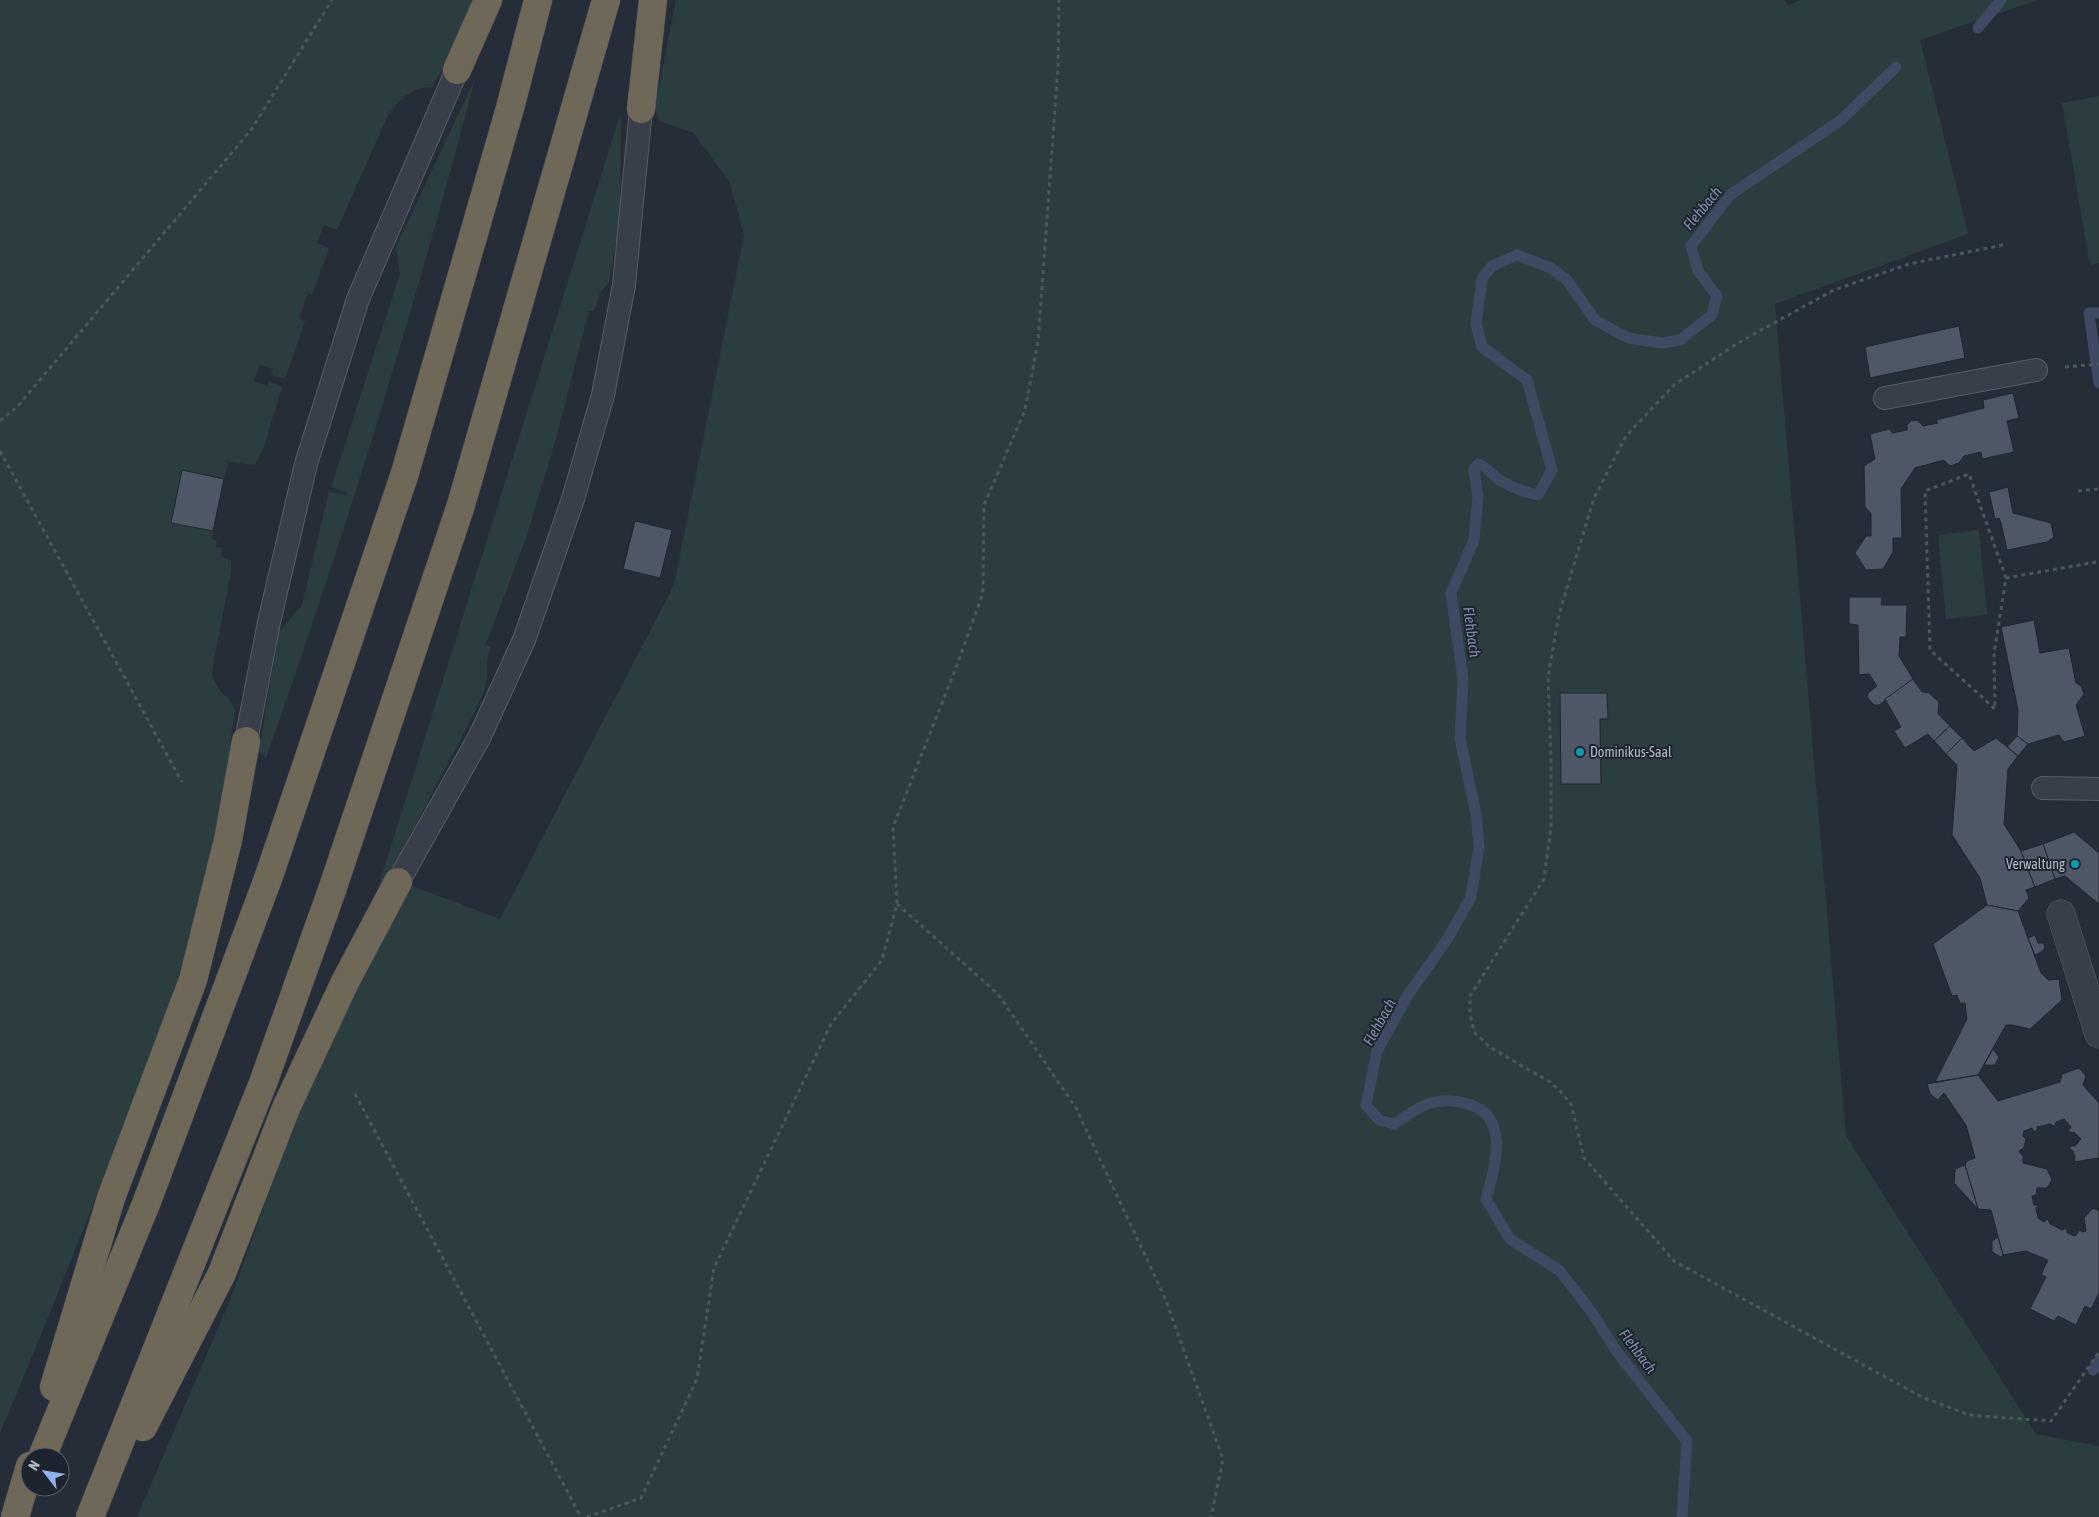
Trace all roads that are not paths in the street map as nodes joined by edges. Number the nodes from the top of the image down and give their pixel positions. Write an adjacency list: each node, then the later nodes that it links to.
1 (488, 0): 5 (highway)
2 (538, 0): 16 (highway)
3 (606, 0): 20 (highway)
4 (652, 0): 6 (highway)
5 (457, 70): 9 (lane)
6 (640, 109): 12 (lane)
7 (2036, 370): 8 (lane)
8 (1884, 398)
9 (246, 740): 15 (highway)
10 (2043, 788): 11 (lane)
11 (2099, 789)
12 (398, 882): 21 (highway)
13 (2061, 914): 14 (street)
14 (2099, 1034)
15 (36, 1447)
16 (46, 1447)
17 (21, 1497): 19 (highway)
18 (25, 1497): 19 (highway)
19 (16, 1517)
20 (90, 1517)
21 (96, 1517)

